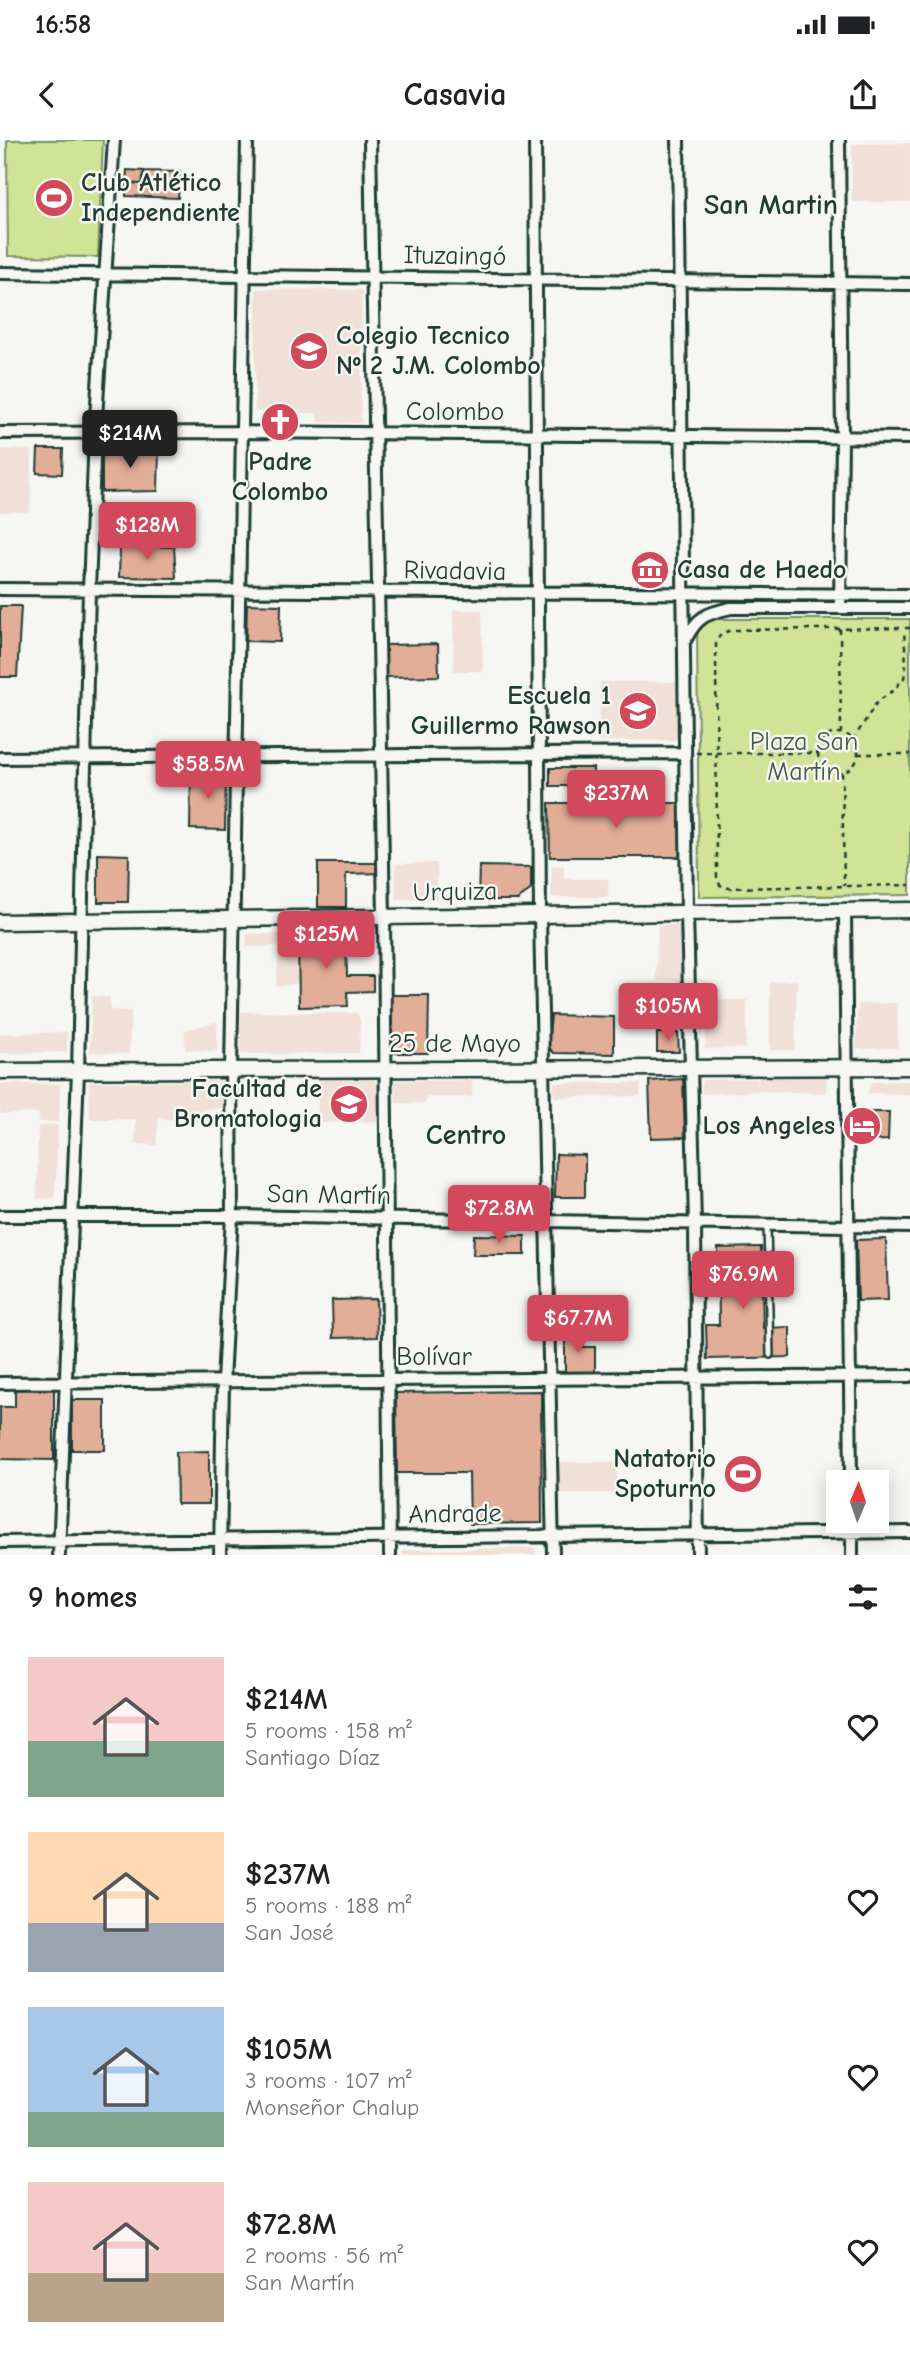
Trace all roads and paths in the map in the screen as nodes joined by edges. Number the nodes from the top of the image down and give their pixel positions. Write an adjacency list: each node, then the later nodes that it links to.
1 (114, 140): 8 (street)
2 (247, 140): 9 (street)
3 (370, 140): 10 (street)
4 (535, 140): 11 (street)
5 (678, 140): 12 (street)
6 (839, 140): 13 (street)
7 (0, 273): 8 (street, Ituzaingó)
8 (104, 275): 9 (street, Ituzaingó); 17 (street)
9 (245, 276): 10 (street, Ituzaingó); 15 (street)
10 (373, 278): 11 (street, Ituzaingó); 18 (street)
11 (536, 280): 12 (street, Ituzaingó); 19 (street)
12 (680, 281): 13 (street, Ituzaingó); 20 (street)
13 (841, 283): 14 (street, Ituzaingó); 21 (street)
14 (910, 284)
15 (242, 432): 17 (street, Colombo); 18 (street, Colombo); 25 (street)
16 (0, 433): 17 (street, Colombo)
17 (95, 434): 24 (street)
18 (376, 435): 19 (street, Colombo); 26 (street)
19 (537, 435): 20 (street, Colombo); 27 (street)
20 (682, 437): 21 (street, Colombo); 29 (street)
21 (842, 438): 22 (street, Colombo); 30 (street)
22 (910, 438)
23 (0, 589): 24 (street, Rivadavia)
24 (89, 590): 25 (street, Rivadavia); 48 (street)
25 (240, 591): 26 (street, Rivadavia); 46 (street)
26 (379, 593): 27 (street, Rivadavia); 45 (street)
27 (538, 594): 29 (street, Rivadavia); 42 (street)
28 (910, 595): 30 (street, Rivadavia)
29 (684, 596): 30 (street, Rivadavia); 36 (street)
30 (840, 596): 31 (street)
31 (840, 608): 32 (street); 36 (street)
32 (910, 608)
33 (904, 628): 34 (path); 35 (path); 38 (path)
34 (910, 628)
35 (840, 629): 37 (path); 40 (path)
36 (685, 642): 39 (street)
37 (841, 733): 38 (path); 41 (path)
38 (853, 740): 43 (path)
39 (685, 753): 40 (path); 42 (street); 54 (street)
40 (717, 753): 41 (path); 51 (path)
41 (818, 753): 49 (path)
42 (539, 754): 45 (street); 55 (street)
43 (858, 754): 44 (path); 49 (path)
44 (910, 754)
45 (382, 755): 46 (street); 56 (street)
46 (237, 756): 48 (street); 57 (street)
47 (0, 758): 48 (street)
48 (86, 758): 58 (street)
49 (842, 772): 51 (path)
50 (910, 885): 51 (path)
51 (844, 886)
52 (910, 910): 53 (street, Urquiza)
53 (845, 911): 54 (street, Urquiza); 62 (street)
54 (687, 913): 55 (street, Urquiza); 61 (street)
55 (540, 915): 56 (street, Urquiza); 64 (street)
56 (384, 917): 57 (street, Urquiza); 63 (street)
57 (234, 919): 58 (street, Urquiza); 65 (street)
58 (82, 921): 59 (street, Urquiza); 67 (street)
59 (0, 922)
60 (910, 1067): 62 (street, 25 de Mayo)
61 (690, 1068): 62 (street, 25 de Mayo); 64 (street, 25 de Mayo); 73 (street)
62 (847, 1068): 75 (street)
63 (386, 1069): 64 (street, 25 de Mayo); 65 (street, 25 de Mayo); 71 (street)
64 (544, 1069): 72 (street)
65 (231, 1070): 67 (street, 25 de Mayo); 70 (street)
66 (0, 1071): 67 (street, 25 de Mayo)
67 (78, 1071): 69 (street)
68 (0, 1216): 69 (street, San Martín)
69 (72, 1216): 70 (street, San Martín); 85 (street)
70 (232, 1216): 71 (street, San Martín); 83 (street)
71 (387, 1219): 72 (street, San Martín); 82 (street)
72 (547, 1221): 73 (street, San Martín); 81 (street)
73 (695, 1223): 74 (street, San Martín); 80 (street)
74 (767, 1225): 75 (street, San Martín); 77 (lane)
75 (849, 1227): 76 (street, San Martín); 79 (street)
76 (910, 1227)
77 (770, 1355)
78 (910, 1376): 79 (street, Bolívar)
79 (850, 1377): 80 (street, Bolívar); 86 (street)
80 (695, 1378): 81 (street, Bolívar); 91 (street)
81 (550, 1379): 82 (street, Bolívar); 92 (street)
82 (389, 1380): 83 (street, Bolívar); 93 (street)
83 (223, 1381): 85 (street, Bolívar); 94 (street)
84 (0, 1382): 85 (street, Bolívar)
85 (66, 1382): 95 (street)
86 (851, 1470)
87 (826, 1528): 91 (street, Andrade)
88 (889, 1530): 89 (street, Andrade)
89 (910, 1532)
90 (852, 1533): 102 (street)
91 (698, 1534): 92 (street, Andrade); 101 (street)
92 (553, 1536): 93 (street, Andrade); 100 (street)
93 (390, 1538): 94 (street, Andrade); 99 (street)
94 (220, 1540): 95 (street, Andrade); 98 (street)
95 (59, 1541): 96 (street, Andrade); 97 (street)
96 (0, 1542)
97 (59, 1555)
98 (220, 1555)
99 (390, 1555)
100 (553, 1555)
101 (698, 1555)
102 (852, 1555)

